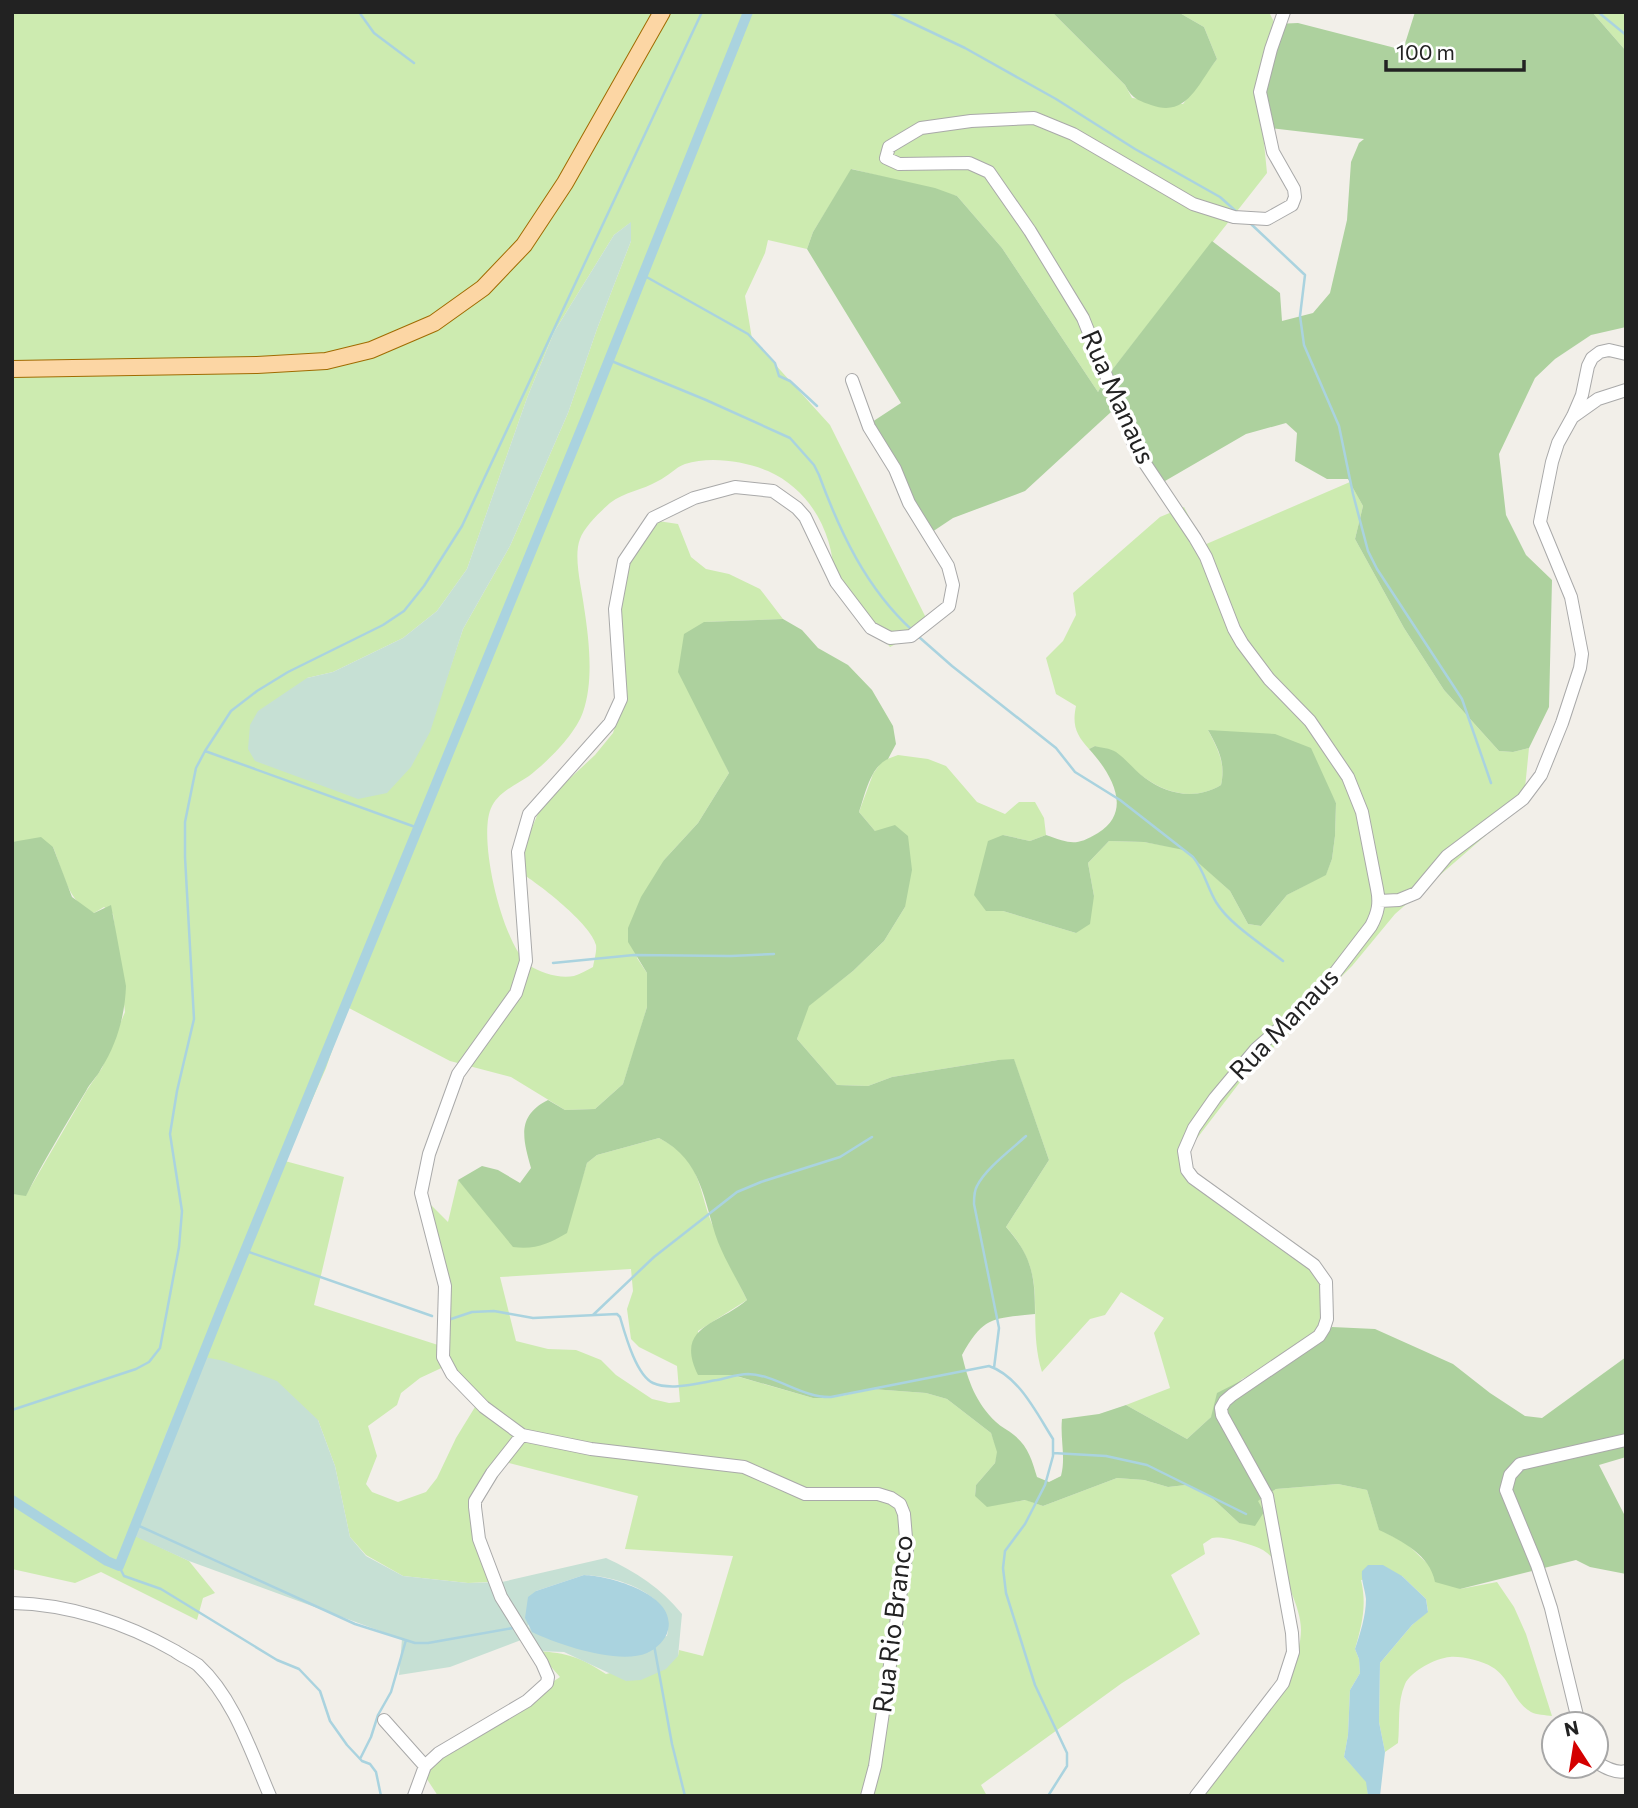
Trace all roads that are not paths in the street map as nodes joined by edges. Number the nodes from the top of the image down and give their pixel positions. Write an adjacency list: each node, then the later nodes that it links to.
1 (662, 12): 4 (main road)
2 (1284, 12): 8 (street, Rua Manaus)
3 (1626, 354): 7 (street)
4 (12, 369)
5 (852, 380): 9 (street)
6 (1626, 390): 7 (street)
7 (1573, 416): 8 (street)
8 (1379, 901): 18 (street, Rua Manaus)
9 (522, 1435): 14 (street); 17 (street, Rua Rio Branco)
10 (1626, 1440): 12 (street)
11 (12, 1604): 15 (street)
12 (1575, 1710)
13 (384, 1720): 14 (street)
14 (425, 1766): 16 (street)
15 (270, 1796)
16 (414, 1796)
17 (867, 1796)
18 (1196, 1796)

